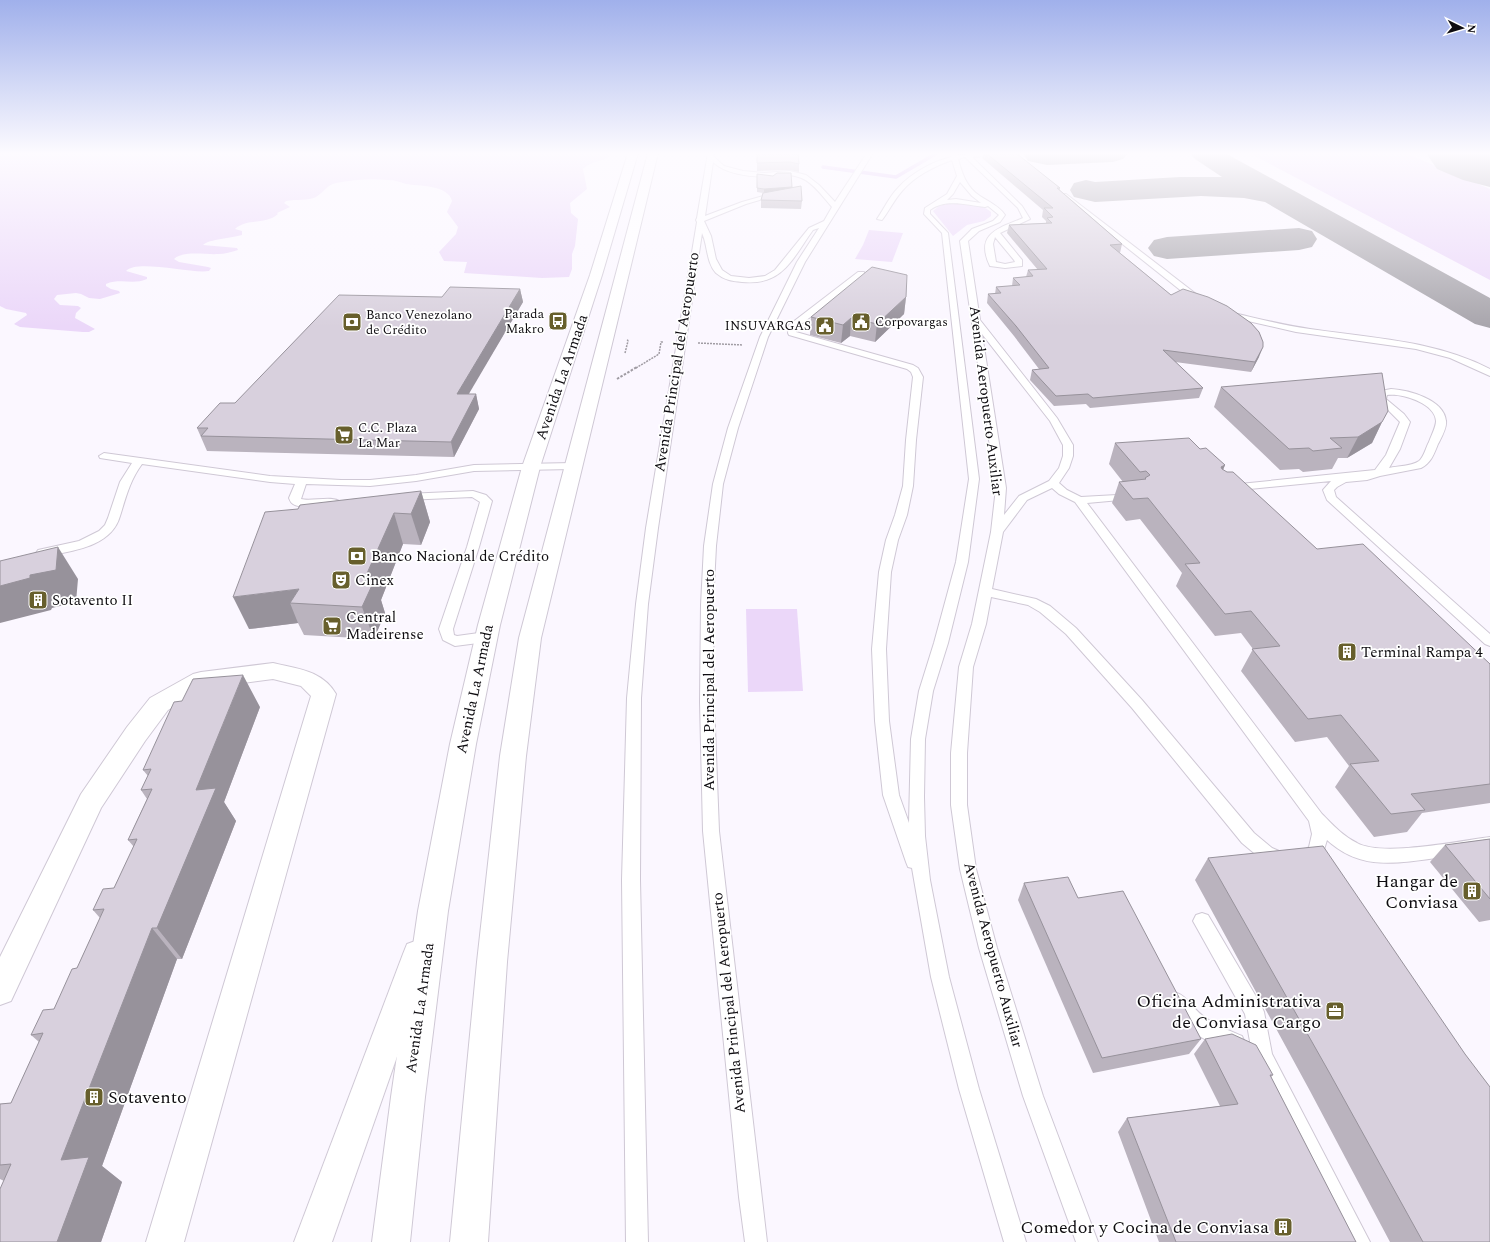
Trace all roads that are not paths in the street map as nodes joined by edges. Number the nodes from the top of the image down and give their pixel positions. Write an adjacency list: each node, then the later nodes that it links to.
1 (615, 211): 23 (main road, Avenida La Armada)
2 (638, 211): 22 (main road, Avenida La Armada)
3 (701, 211): 12 (lane, Avenida Principal del Aeropuerto)
4 (721, 211): 12 (lane)
5 (833, 211): 13 (lane, Avenida Principal del Aeropuerto)
6 (885, 211): 11 (lane)
7 (927, 211): 39 (lane, Avenida Aeropuerto Auxiliar)
8 (998, 211): 18 (lane, Avenida Aeropuerto Auxiliar)
9 (1023, 211): 14 (lane)
10 (1084, 211): 16 (lane)
11 (880, 219)
12 (699, 220): 13 (lane); 49 (lane, Avenida Principal del Aeropuerto)
13 (826, 222): 50 (lane, Avenida Principal del Aeropuerto)
14 (996, 232): 14 (lane)
15 (862, 274): 39 (lane)
16 (1202, 302)
17 (1222, 311): 19 (lane)
18 (976, 321): 26 (lane); 32 (lane, Avenida Aeropuerto Auxiliar)
19 (1490, 373)
20 (104, 456): 21 (lane)
21 (138, 462): 25 (lane); 33 (lane)
22 (573, 466): 23 (lane); 48 (main road, Avenida La Armada)
23 (531, 467): 25 (lane); 35 (main road, Avenida La Armada)
24 (1378, 473): 24 (lane); 27 (lane); 36 (lane)
25 (302, 480): 31 (lane)
26 (1053, 484): 30 (lane); 32 (lane)
27 (1219, 489)
28 (1135, 496): 30 (lane)
29 (394, 498): 35 (lane)
30 (1078, 500): 37 (lane)
31 (348, 501)
32 (997, 532): 34 (lane, Avenida Aeropuerto Auxiliar)
33 (28, 556)
34 (985, 592): 37 (lane); 52 (lane, Avenida Aeropuerto Auxiliar)
35 (486, 637): 40 (main road, Avenida La Armada)
36 (1490, 641)
37 (1316, 819): 38 (lane)
38 (1490, 844)
39 (921, 880): 51 (lane, Avenida Aeropuerto Auxiliar)
40 (434, 912): 46 (main road); 47 (main road, Avenida La Armada)
41 (1202, 921): 44 (lane)
42 (1168, 987): 44 (lane)
43 (0, 990): 45 (main road)
44 (1263, 1058): 53 (lane)
45 (164, 1242)
46 (313, 1242)
47 (391, 1242)
48 (469, 1242)
49 (637, 1242)
50 (756, 1242)
51 (1015, 1242)
52 (1088, 1242)
53 (1359, 1242)

